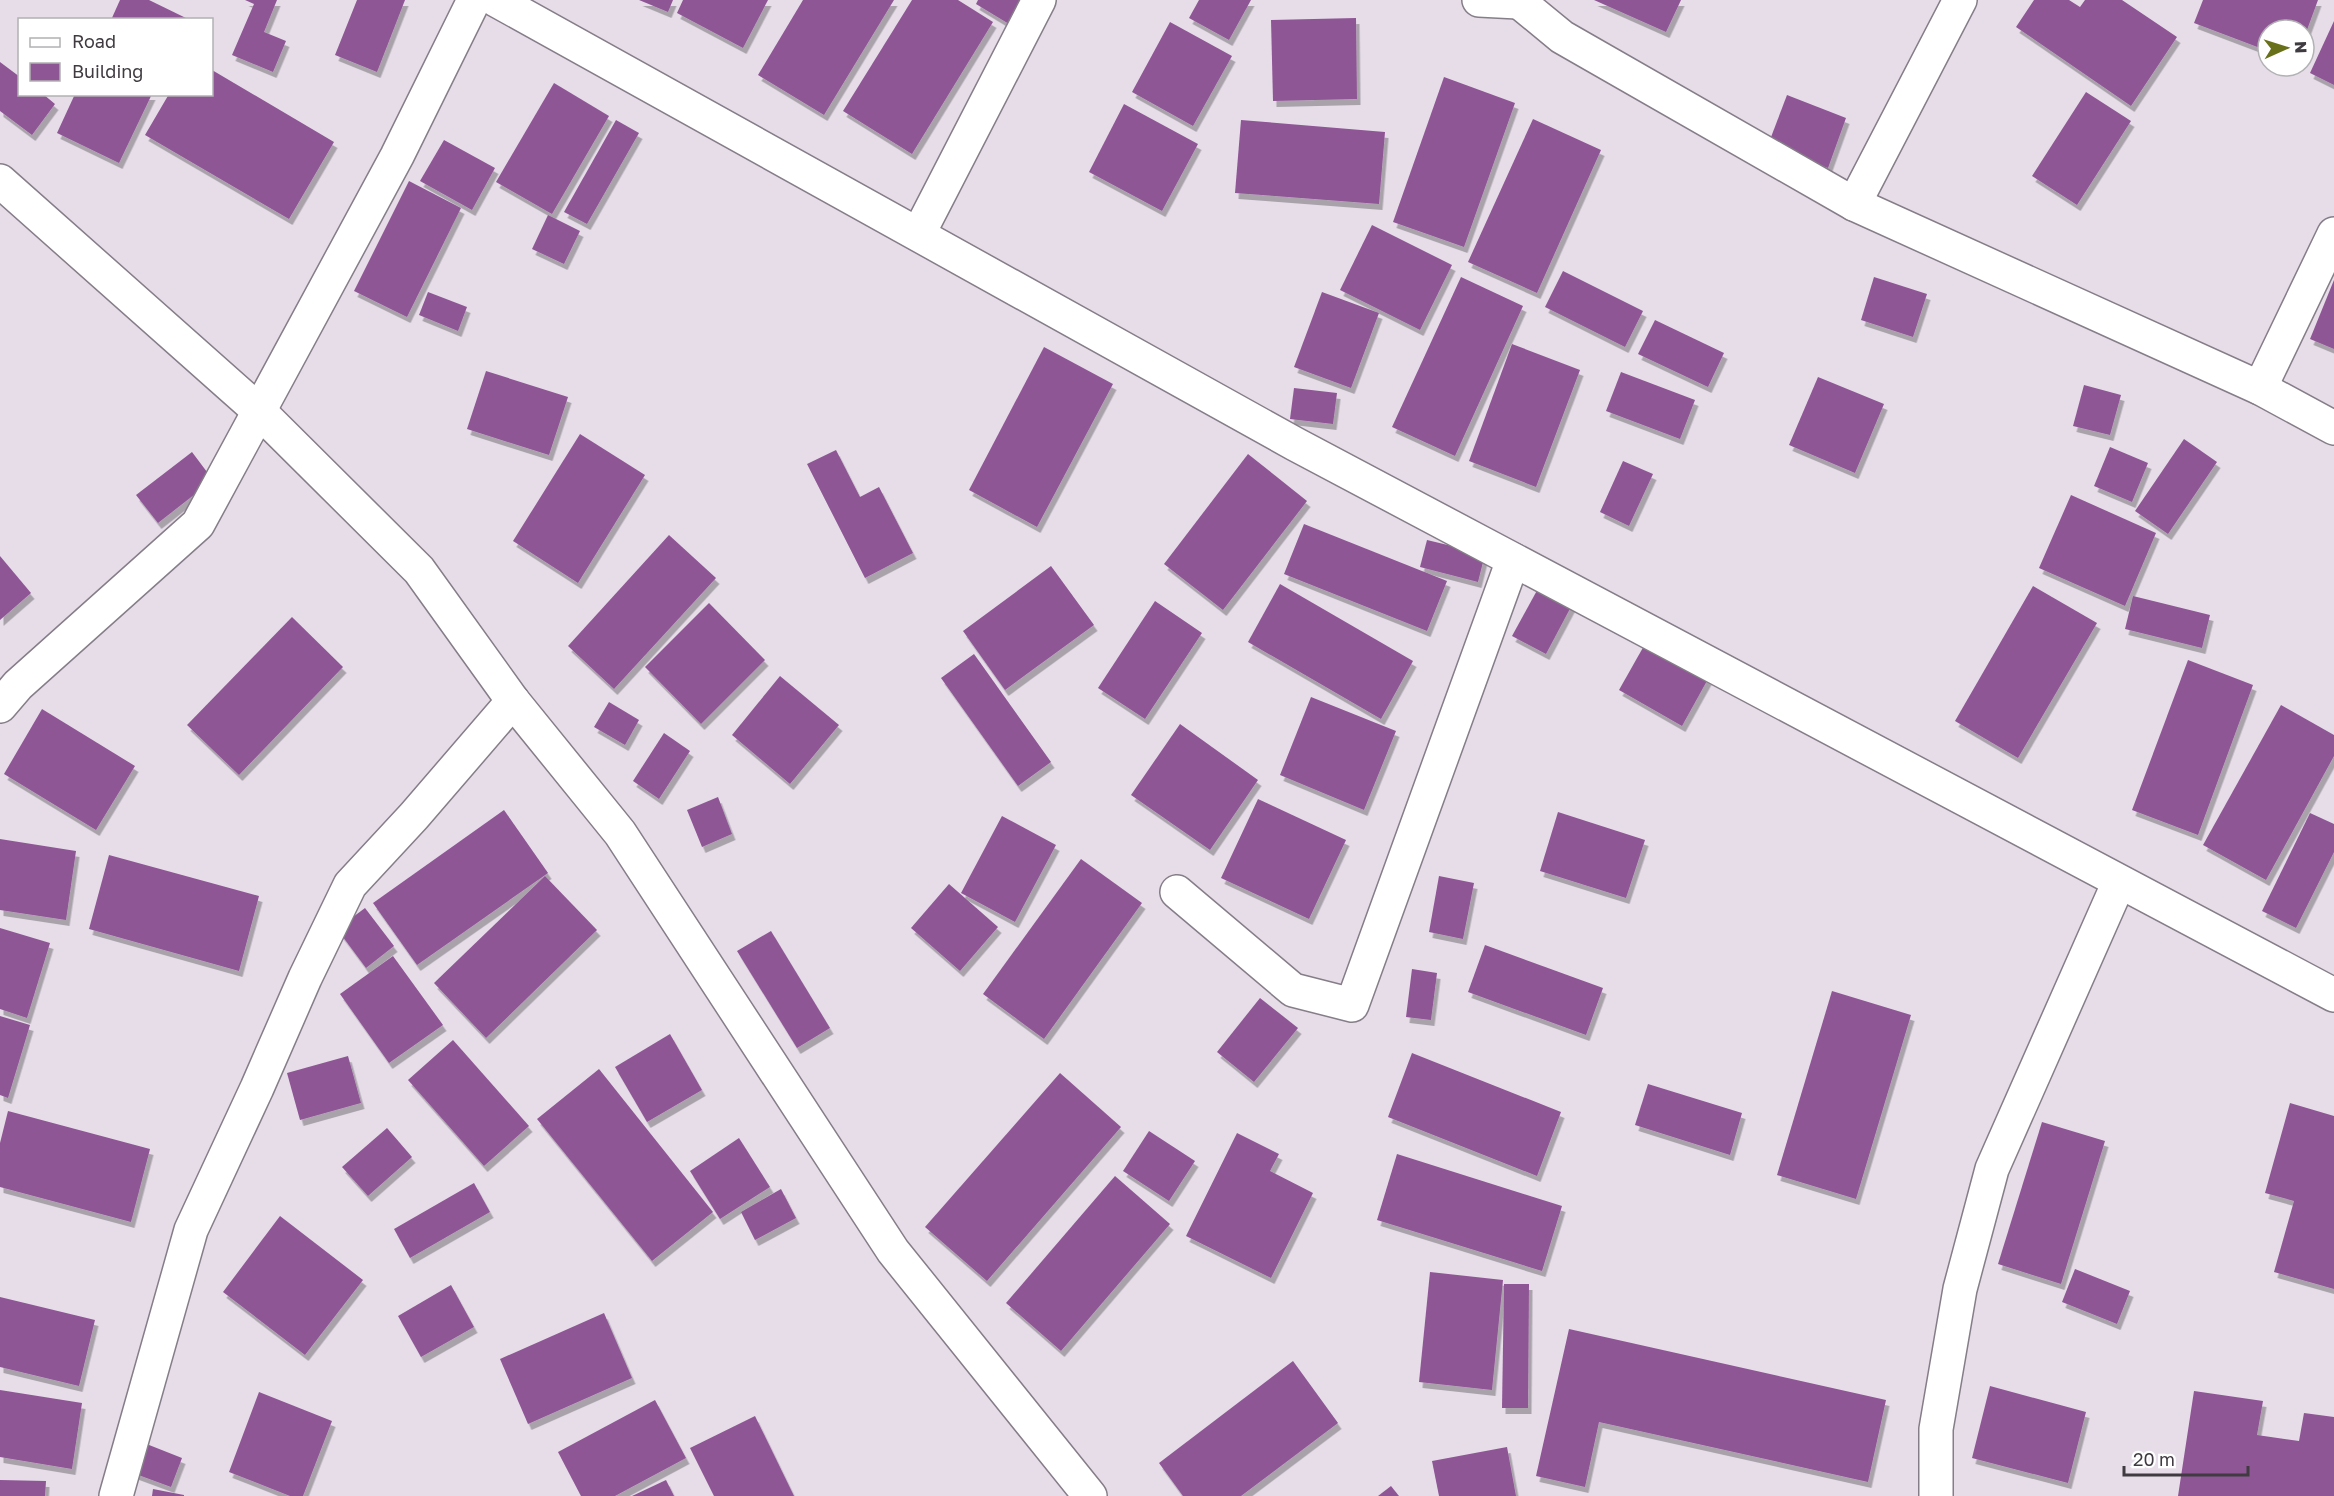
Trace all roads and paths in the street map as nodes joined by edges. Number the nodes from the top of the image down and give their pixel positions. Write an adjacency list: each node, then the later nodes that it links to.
1 (474, 0): 12 (street)
2 (496, 0): 9 (street)
3 (1039, 0): 9 (street)
4 (1479, 0): 6 (street)
5 (1960, 0): 8 (street)
6 (1517, 1): 8 (street)
7 (0, 181): 12 (street)
8 (1854, 204): 11 (street)
9 (919, 233): 14 (street)
10 (2334, 234): 11 (street)
11 (2260, 388): 13 (street)
12 (259, 411): 15 (street); 16 (street)
13 (2334, 428)
14 (1513, 560): 17 (street); 18 (street)
15 (513, 701): 20 (street); 21 (street)
16 (0, 706)
17 (2119, 882): 19 (street); 22 (street)
18 (1177, 892)
19 (2334, 995)
20 (1082, 1494)
21 (116, 1496)
22 (1936, 1496)

